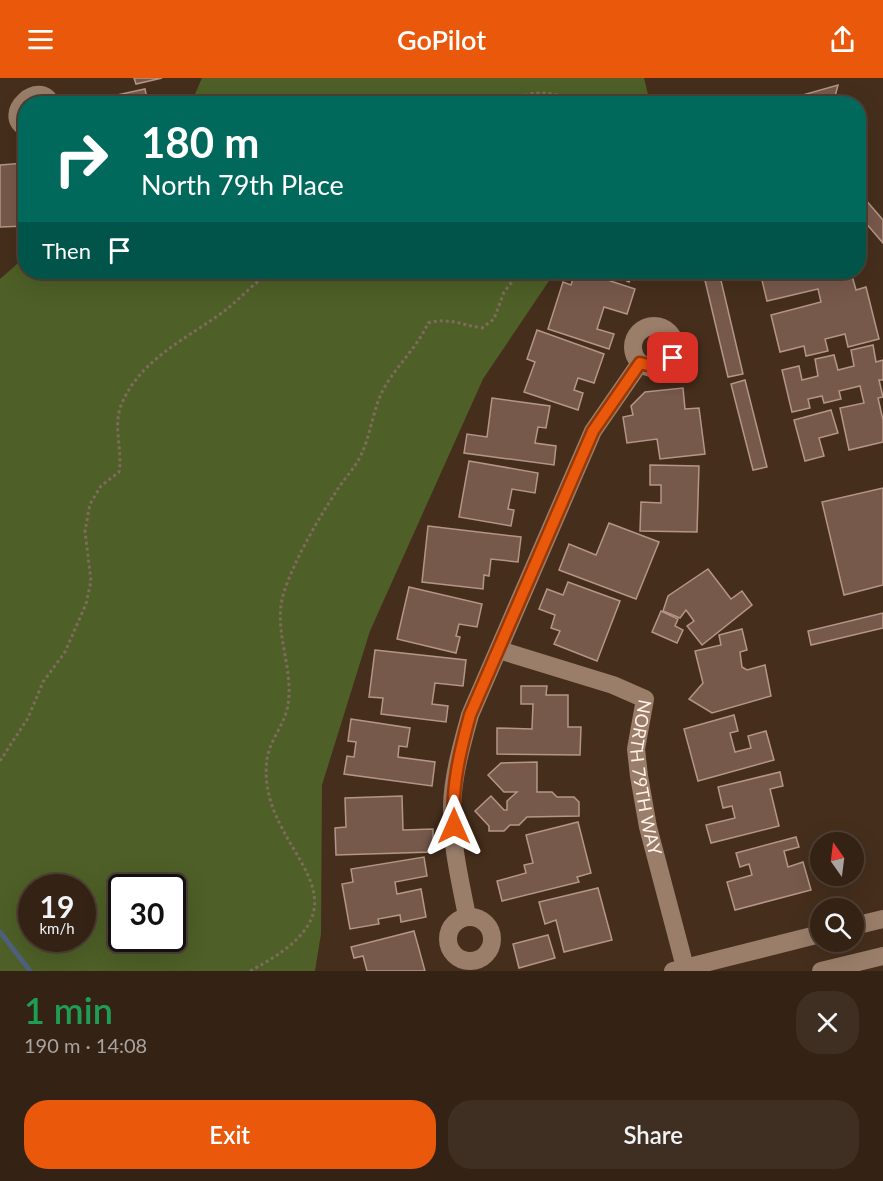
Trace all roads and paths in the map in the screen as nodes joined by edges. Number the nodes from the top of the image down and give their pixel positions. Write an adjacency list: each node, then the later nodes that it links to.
1 (34, 82): 2 (street); 5 (street)
2 (47, 96)
3 (525, 96): 4 (path)
4 (564, 96)
5 (18, 123)
6 (264, 279): 10 (path)
7 (514, 279): 17 (path)
8 (640, 363): 9 (street)
9 (499, 650): 11 (street); 16 (street, NORTH 79TH WAY)
10 (0, 761)
11 (467, 916)
12 (883, 919): 13 (street)
13 (864, 924)
14 (810, 937): 16 (street)
15 (883, 956): 18 (street)
16 (681, 970)
17 (250, 971)
18 (821, 971)

